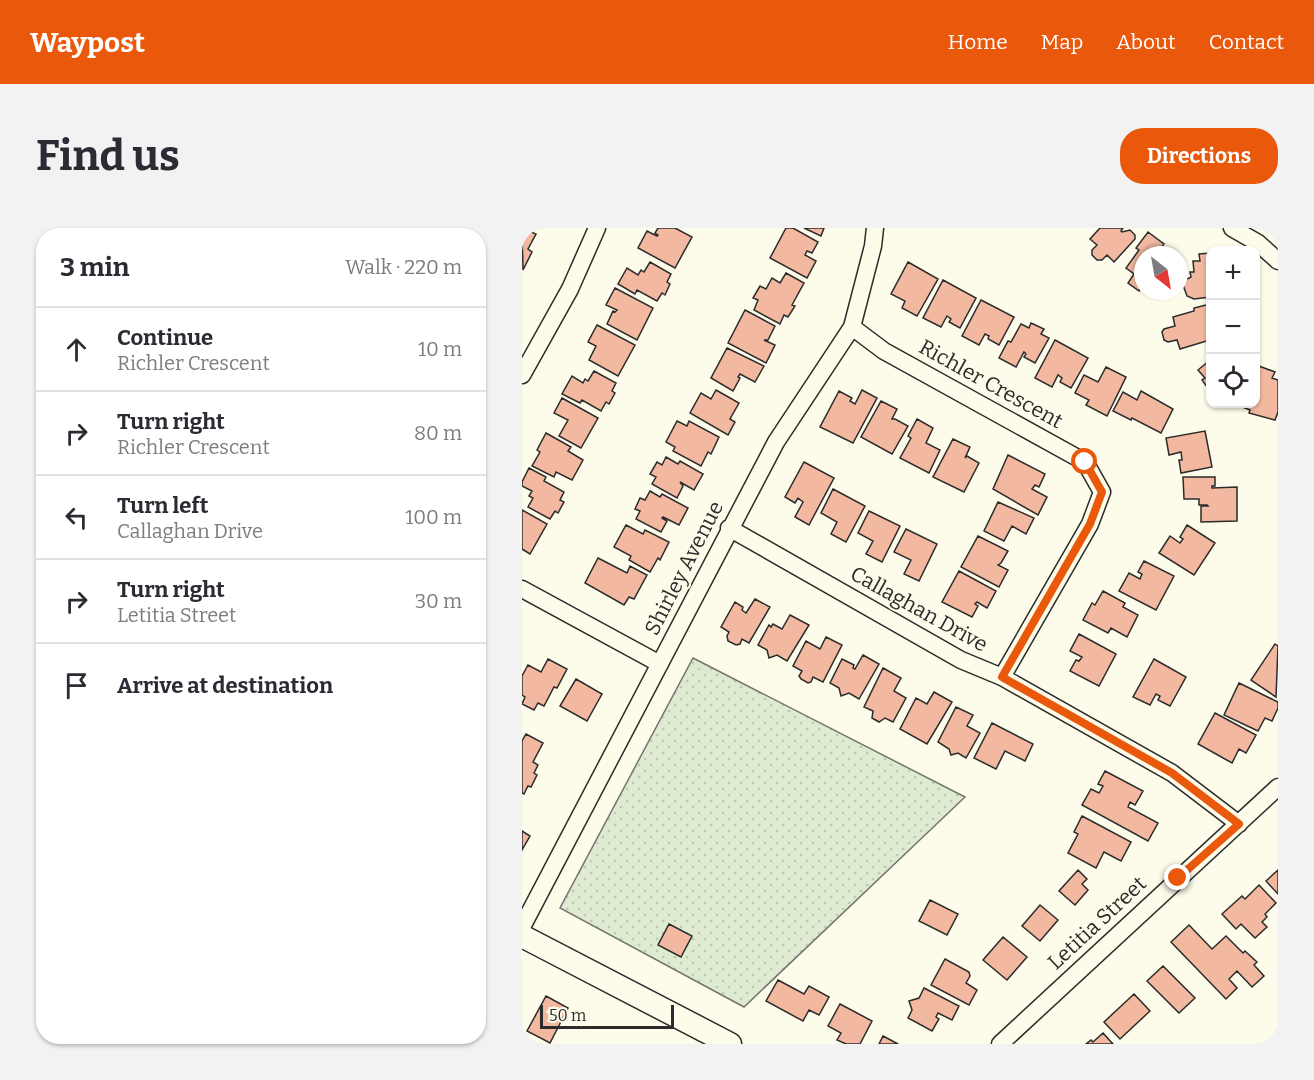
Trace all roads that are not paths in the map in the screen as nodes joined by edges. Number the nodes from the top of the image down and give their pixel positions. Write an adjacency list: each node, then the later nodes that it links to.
1 (597, 228): 6 (street)
2 (875, 228): 5 (street, Shirley Avenue)
3 (1232, 228): 4 (street)
4 (1278, 261)
5 (852, 327): 7 (street, Shirley Avenue); 10 (street, Richler Crescent)
6 (522, 375)
7 (729, 528): 9 (street, Shirley Avenue); 10 (street, Callaghan Drive)
8 (522, 589): 9 (street)
9 (660, 664): 13 (street, Shirley Avenue)
10 (1002, 677): 12 (street, Callaghan Drive)
11 (1278, 787): 12 (street, Letitia Street)
12 (1239, 824): 16 (street, Letitia Street)
13 (522, 927)
14 (522, 936): 15 (street)
15 (730, 1044)
16 (1000, 1044)

